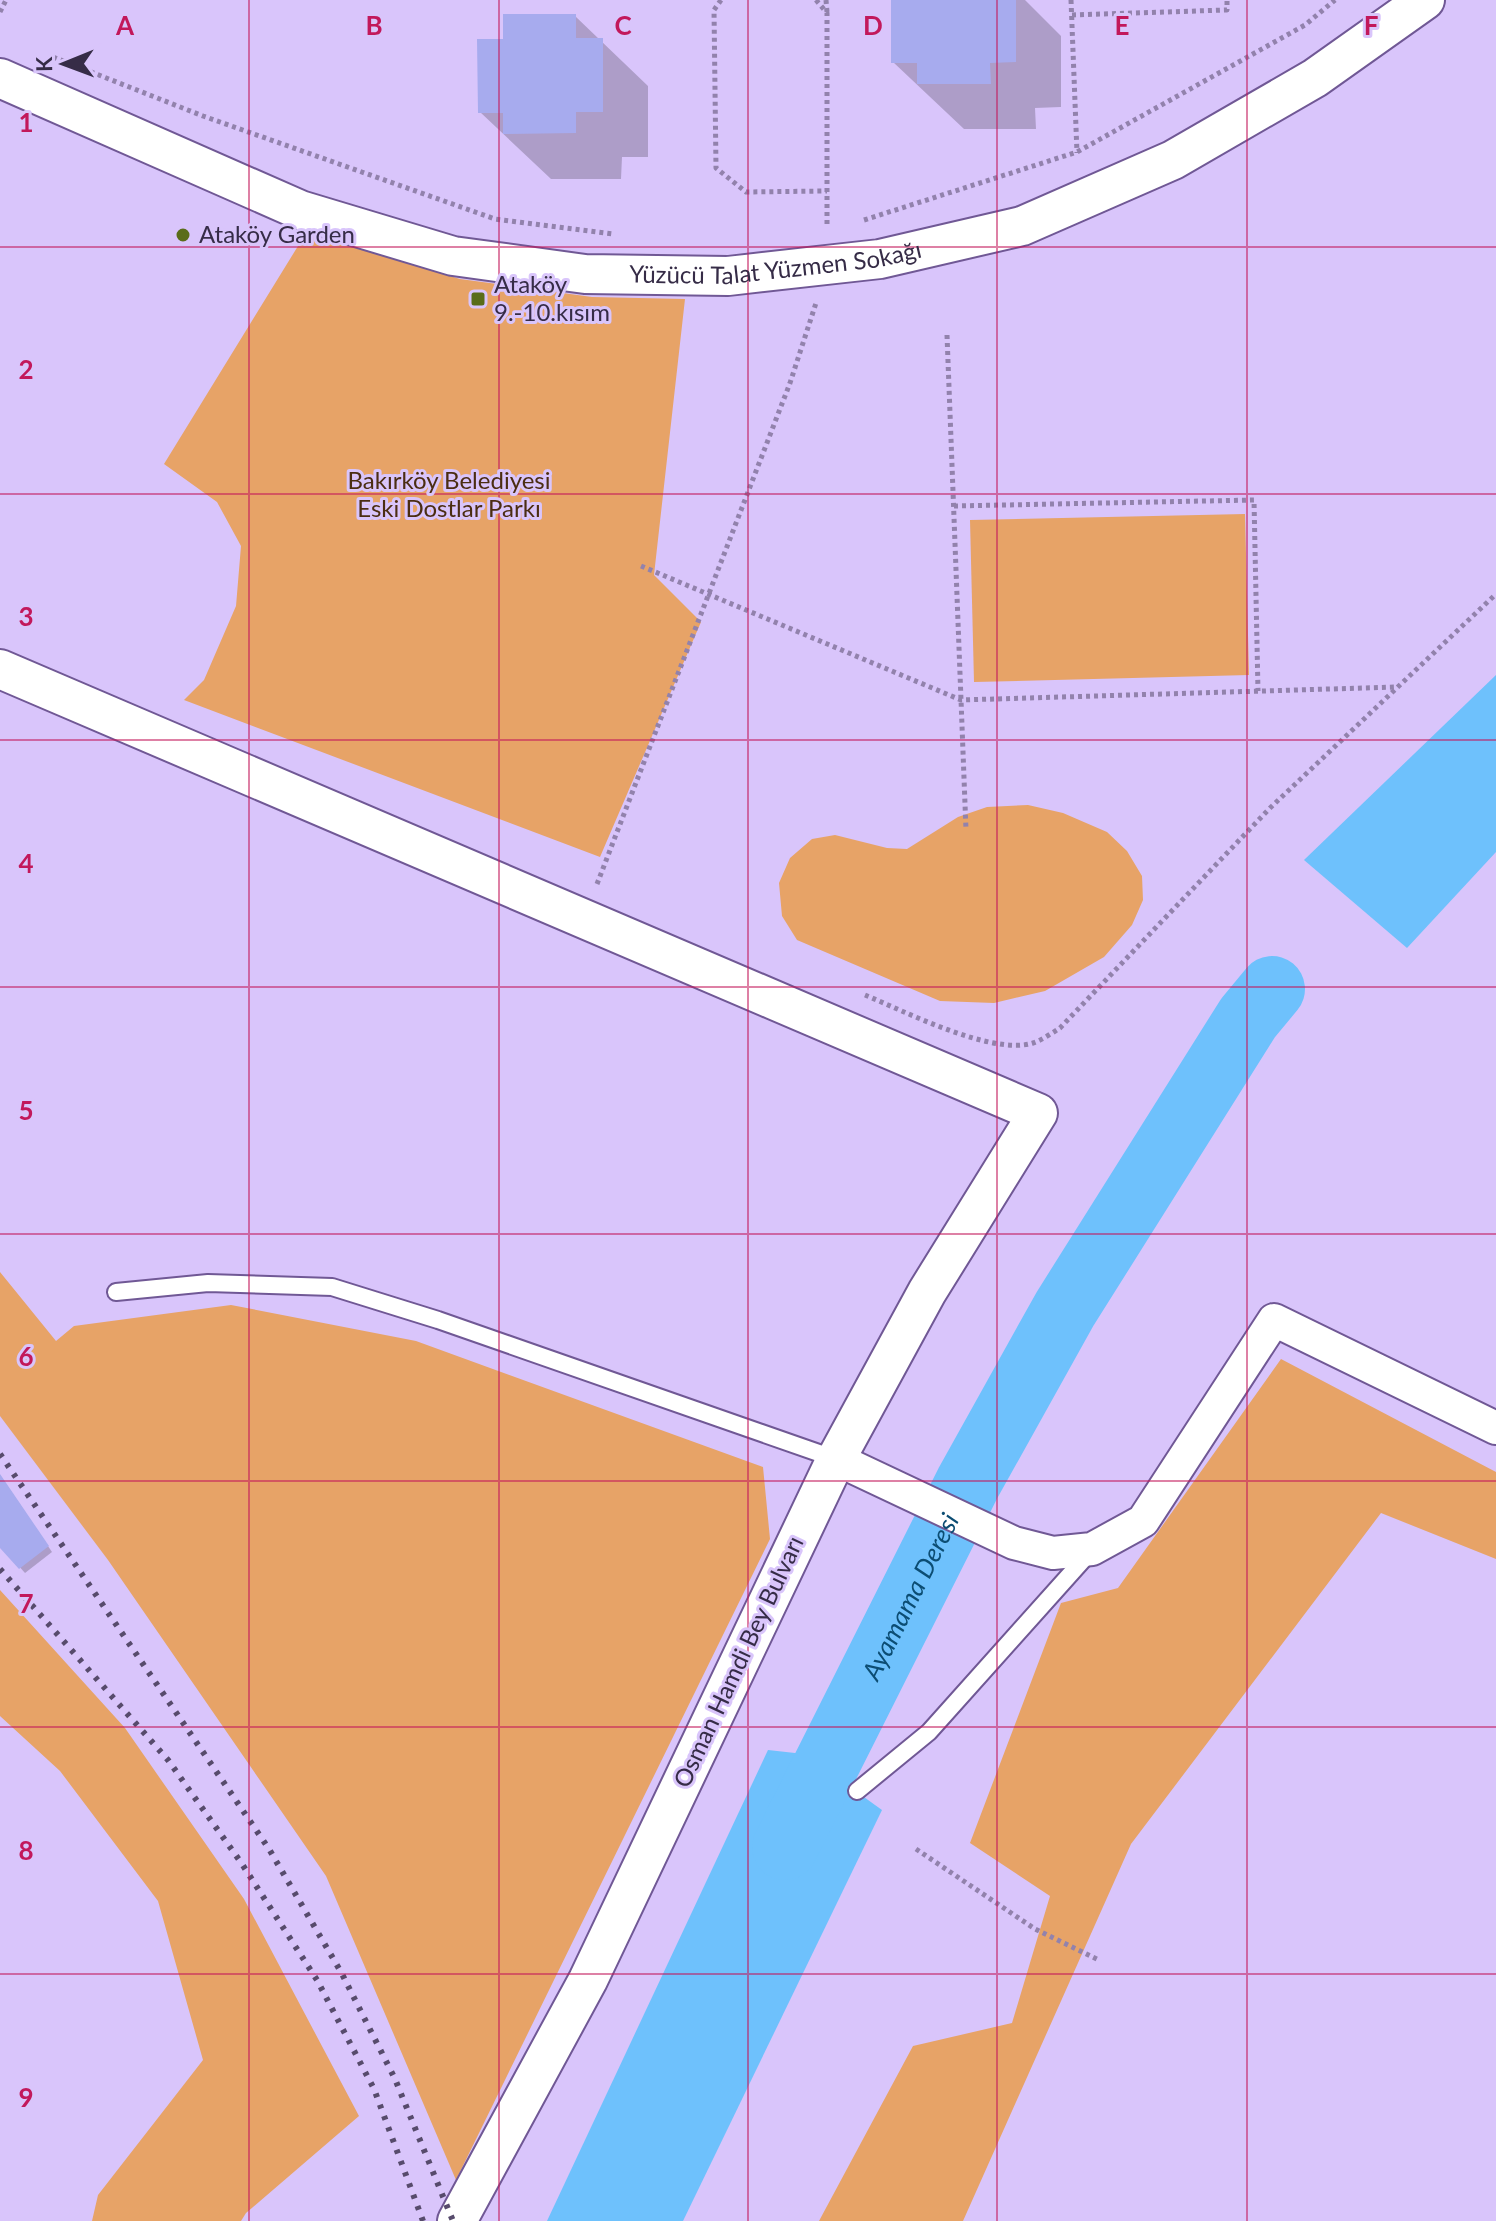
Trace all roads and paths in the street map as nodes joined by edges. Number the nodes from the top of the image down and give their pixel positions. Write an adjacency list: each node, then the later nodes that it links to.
1 (6, 0): 9 (path)
2 (721, 0): 10 (path)
3 (816, 0): 10 (path)
4 (826, 0): 10 (path)
5 (1071, 0): 11 (path)
6 (1227, 0): 11 (path)
7 (1335, 0): 14 (path)
8 (1425, 0): 15 (street, Yüzücü Talat Yüzmen Sokağı)
9 (0, 12)
10 (827, 13)
11 (1072, 15): 14 (path)
12 (43, 53): 18 (path)
13 (0, 78): 19 (street, Yüzücü Talat Yüzmen Sokağı)
14 (1077, 152): 15 (path); 16 (path)
15 (1078, 202): 19 (street, Yüzücü Talat Yüzmen Sokağı)
16 (856, 223)
17 (842, 228): 19 (path)
18 (619, 235)
19 (827, 249): 23 (path)
20 (947, 335): 21 (path)
21 (954, 506): 27 (path); 28 (path)
22 (641, 566): 23 (path)
23 (709, 594): 28 (path); 30 (path)
24 (1496, 594): 26 (path)
25 (0, 669): 34 (street, Osman Hamdi Bey Bulvarı)
26 (1398, 687): 27 (path); 31 (path)
27 (1258, 691): 28 (path)
28 (961, 700): 29 (path)
29 (966, 830)
30 (597, 884)
31 (1060, 1028)
32 (116, 1292): 34 (lane)
33 (1496, 1428): 35 (street)
34 (836, 1459): 35 (street); 39 (street, Osman Hamdi Bey Bulvarı)
35 (1092, 1549): 36 (lane)
36 (857, 1791)
37 (916, 1849): 38 (path)
38 (1099, 1960)
39 (457, 2221)

